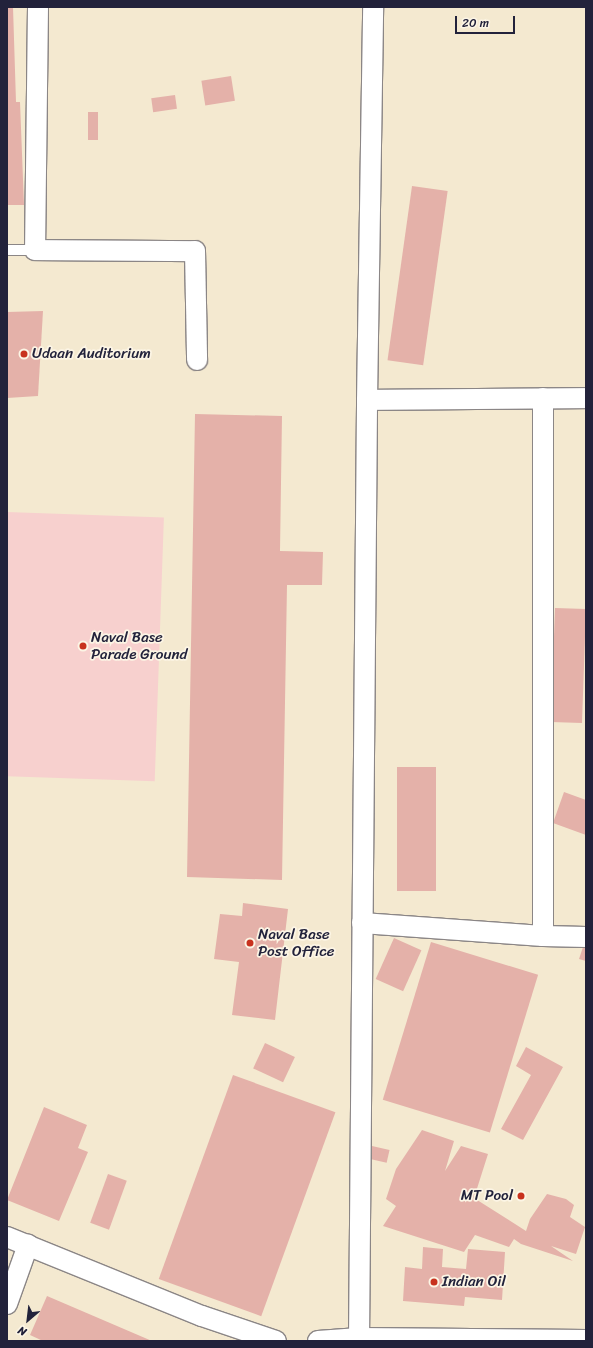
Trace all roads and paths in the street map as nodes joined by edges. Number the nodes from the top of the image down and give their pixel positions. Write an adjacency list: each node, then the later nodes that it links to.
1 (38, 7): 4 (street)
2 (373, 7): 8 (street)
3 (7, 250): 4 (lane)
4 (35, 250): 5 (street)
5 (197, 360)
6 (543, 398): 7 (street); 8 (street); 10 (street)
7 (586, 398)
8 (367, 400): 9 (street)
9 (362, 923): 10 (street); 15 (street)
10 (543, 936): 11 (street)
11 (586, 937)
12 (7, 1237): 13 (street)
13 (28, 1245): 14 (street); 17 (street)
14 (7, 1304)
15 (359, 1340): 16 (street); 18 (street)
16 (586, 1340)
17 (276, 1341)
18 (318, 1341)

